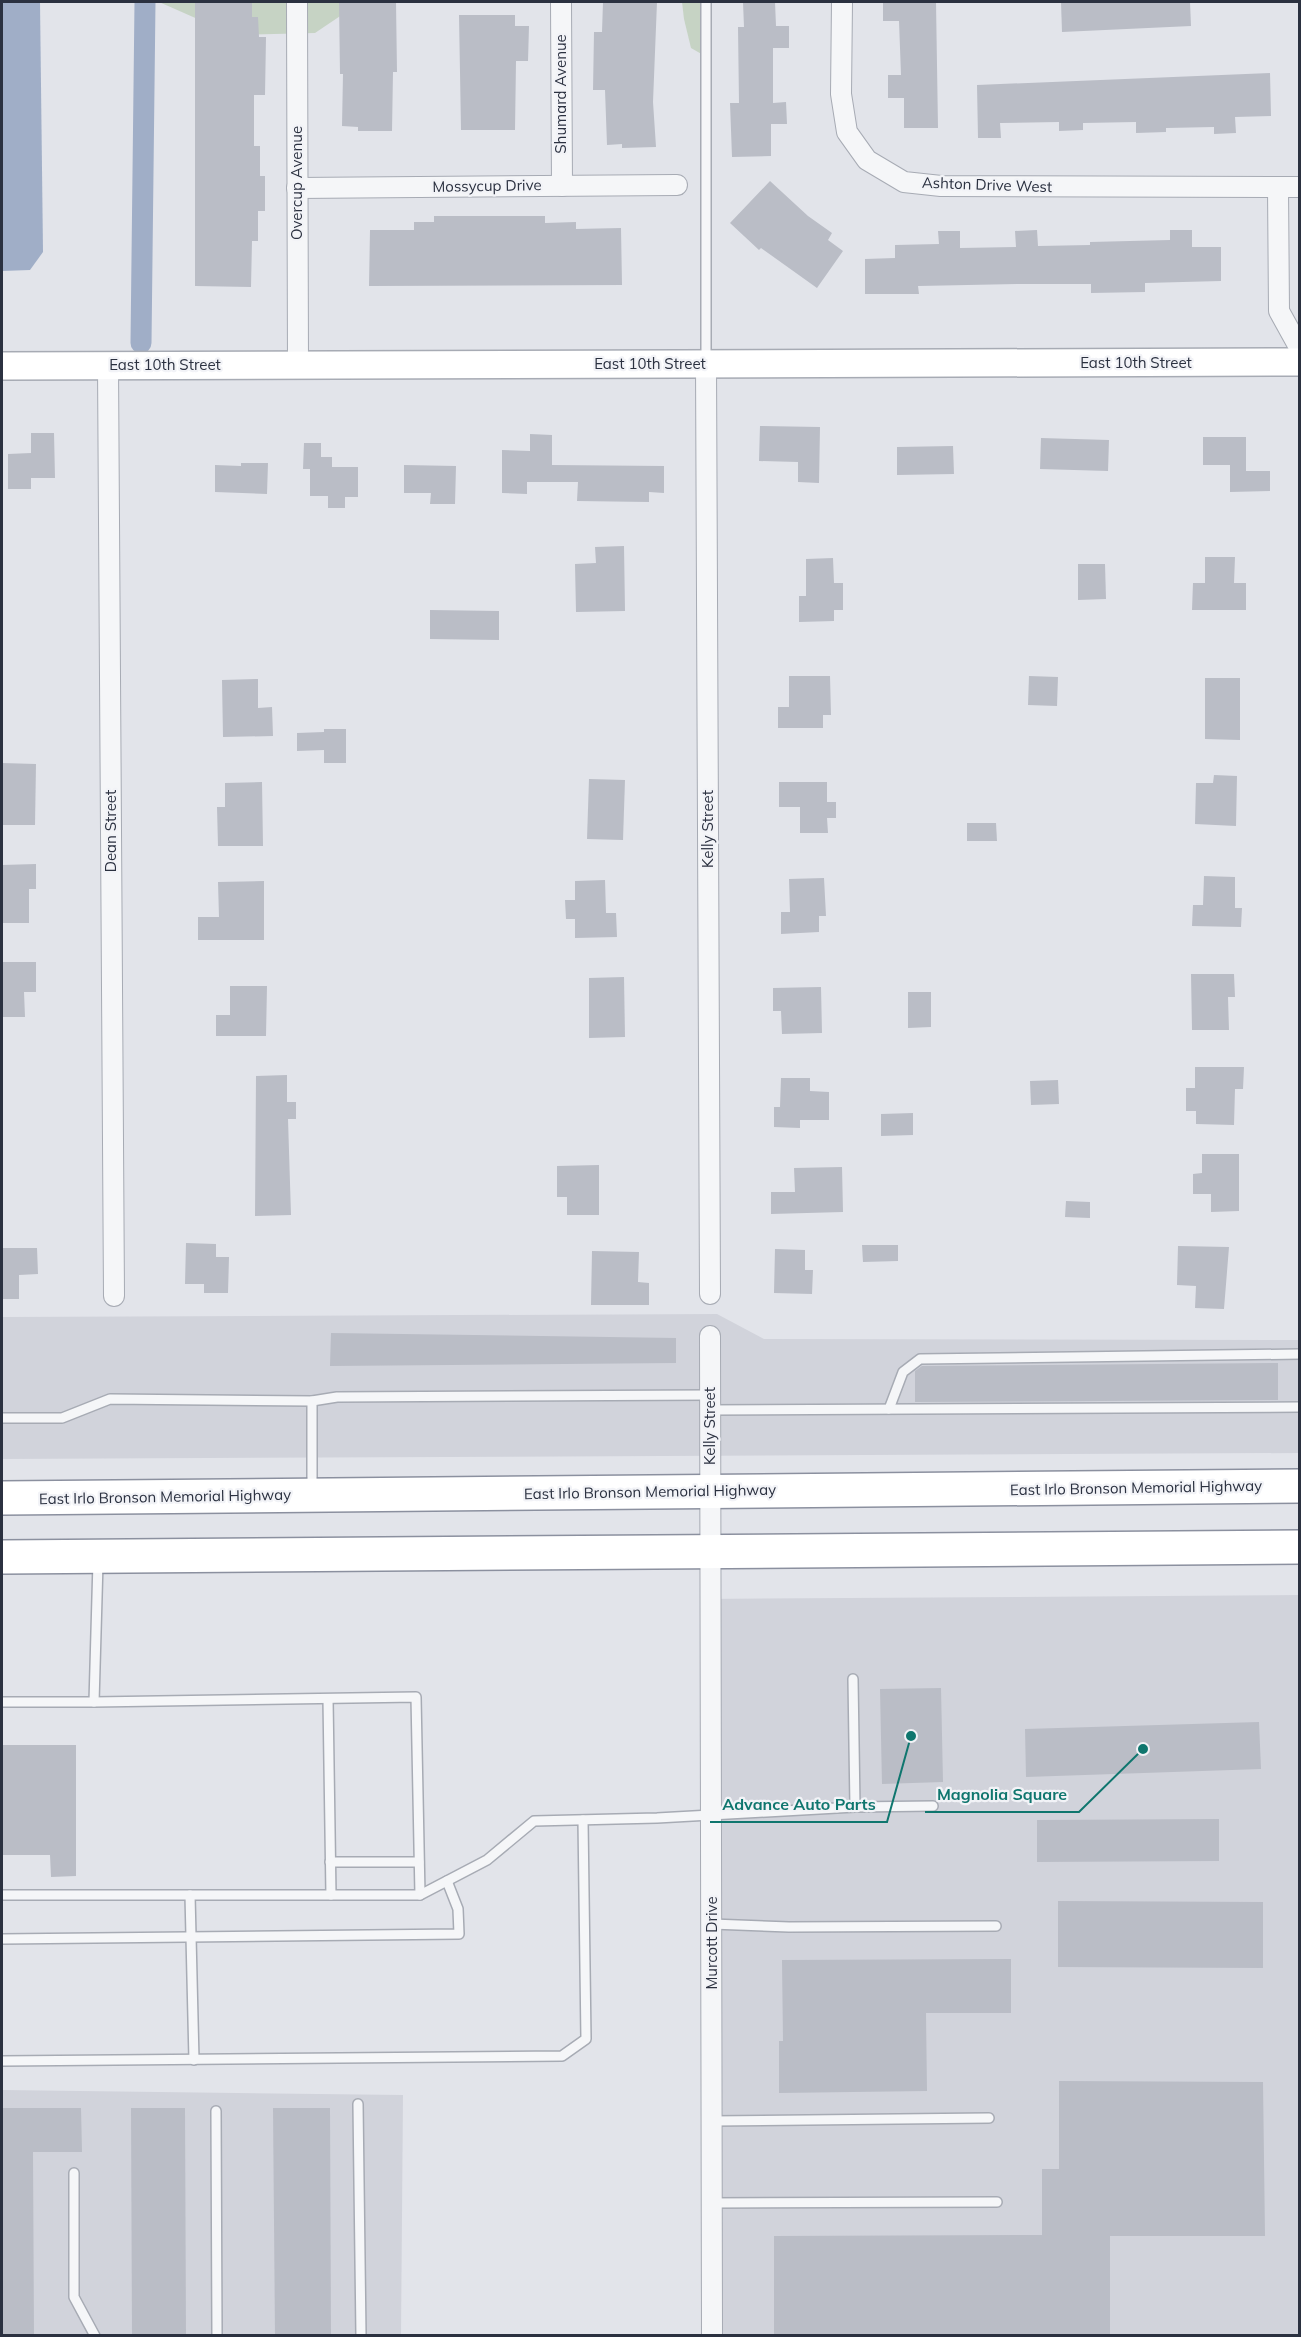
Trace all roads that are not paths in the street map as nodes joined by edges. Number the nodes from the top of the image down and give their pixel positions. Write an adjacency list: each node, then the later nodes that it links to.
1 (297, 2): 7 (street, Overcup Avenue)
2 (561, 2): 6 (street, Shumard Avenue)
3 (706, 2): 12 (lane)
4 (842, 2): 8 (street, Ashton Drive West)
5 (677, 185): 6 (street, Mossycup Drive)
6 (562, 186): 7 (street, Mossycup Drive)
7 (297, 188): 13 (street, Overcup Avenue)
8 (1278, 188): 9 (street, Ashton Drive West); 10 (street)
9 (1299, 188)
10 (1299, 350)
11 (1299, 362): 12 (street, East 10th Street)
12 (706, 364): 13 (street, East 10th Street); 16 (street, Kelly Street)
13 (298, 365): 15 (street, East 10th Street)
14 (2, 366): 15 (street, East 10th Street)
15 (108, 366): 17 (street, Dean Street)
16 (710, 1294)
17 (114, 1296)
18 (710, 1336): 21 (street, Kelly Street)
19 (1299, 1354): 23 (lane)
20 (312, 1401): 21 (lane); 24 (lane); 27 (lane)
21 (710, 1403): 23 (lane); 26 (street, Kelly Street)
22 (1299, 1407): 23 (lane)
23 (889, 1409)
24 (2, 1418)
25 (1299, 1486): 26 (highway, East Irlo Bronson Memorial Highway)
26 (711, 1491): 27 (highway, East Irlo Bronson Memorial Highway); 30 (street, Kelly Street)
27 (312, 1495): 28 (highway, East Irlo Bronson Memorial Highway)
28 (2, 1498)
29 (1299, 1547): 30 (highway)
30 (711, 1551): 32 (highway); 39 (street, Murcott Drive)
31 (2, 1557): 32 (highway)
32 (98, 1557): 36 (lane)
33 (853, 1679): 38 (lane)
34 (328, 1700): 36 (lane); 41 (lane); 42 (lane)
35 (2, 1702): 36 (lane)
36 (94, 1702)
37 (933, 1806): 38 (lane)
38 (855, 1807): 39 (lane)
39 (712, 1814): 40 (lane); 48 (street, Murcott Drive)
40 (583, 1820): 43 (lane); 52 (lane)
41 (330, 1862): 42 (lane); 46 (lane)
42 (419, 1862): 47 (lane)
43 (447, 1881): 47 (lane); 50 (lane)
44 (190, 1894): 45 (lane); 46 (lane); 50 (lane)
45 (2, 1895)
46 (331, 1895): 47 (lane)
47 (420, 1895)
48 (712, 1924): 49 (lane); 57 (street, Murcott Drive)
49 (996, 1926)
50 (192, 1938): 51 (lane); 52 (lane)
51 (2, 1939)
52 (194, 2060): 53 (lane)
53 (2, 2061)
54 (358, 2104): 63 (lane)
55 (216, 2111): 62 (lane)
56 (989, 2118): 57 (lane)
57 (712, 2121): 60 (street, Murcott Drive)
58 (74, 2174): 61 (lane)
59 (997, 2202): 60 (lane)
60 (712, 2203): 64 (street, Murcott Drive)
61 (95, 2336)
62 (217, 2336)
63 (361, 2336)
64 (712, 2336)

